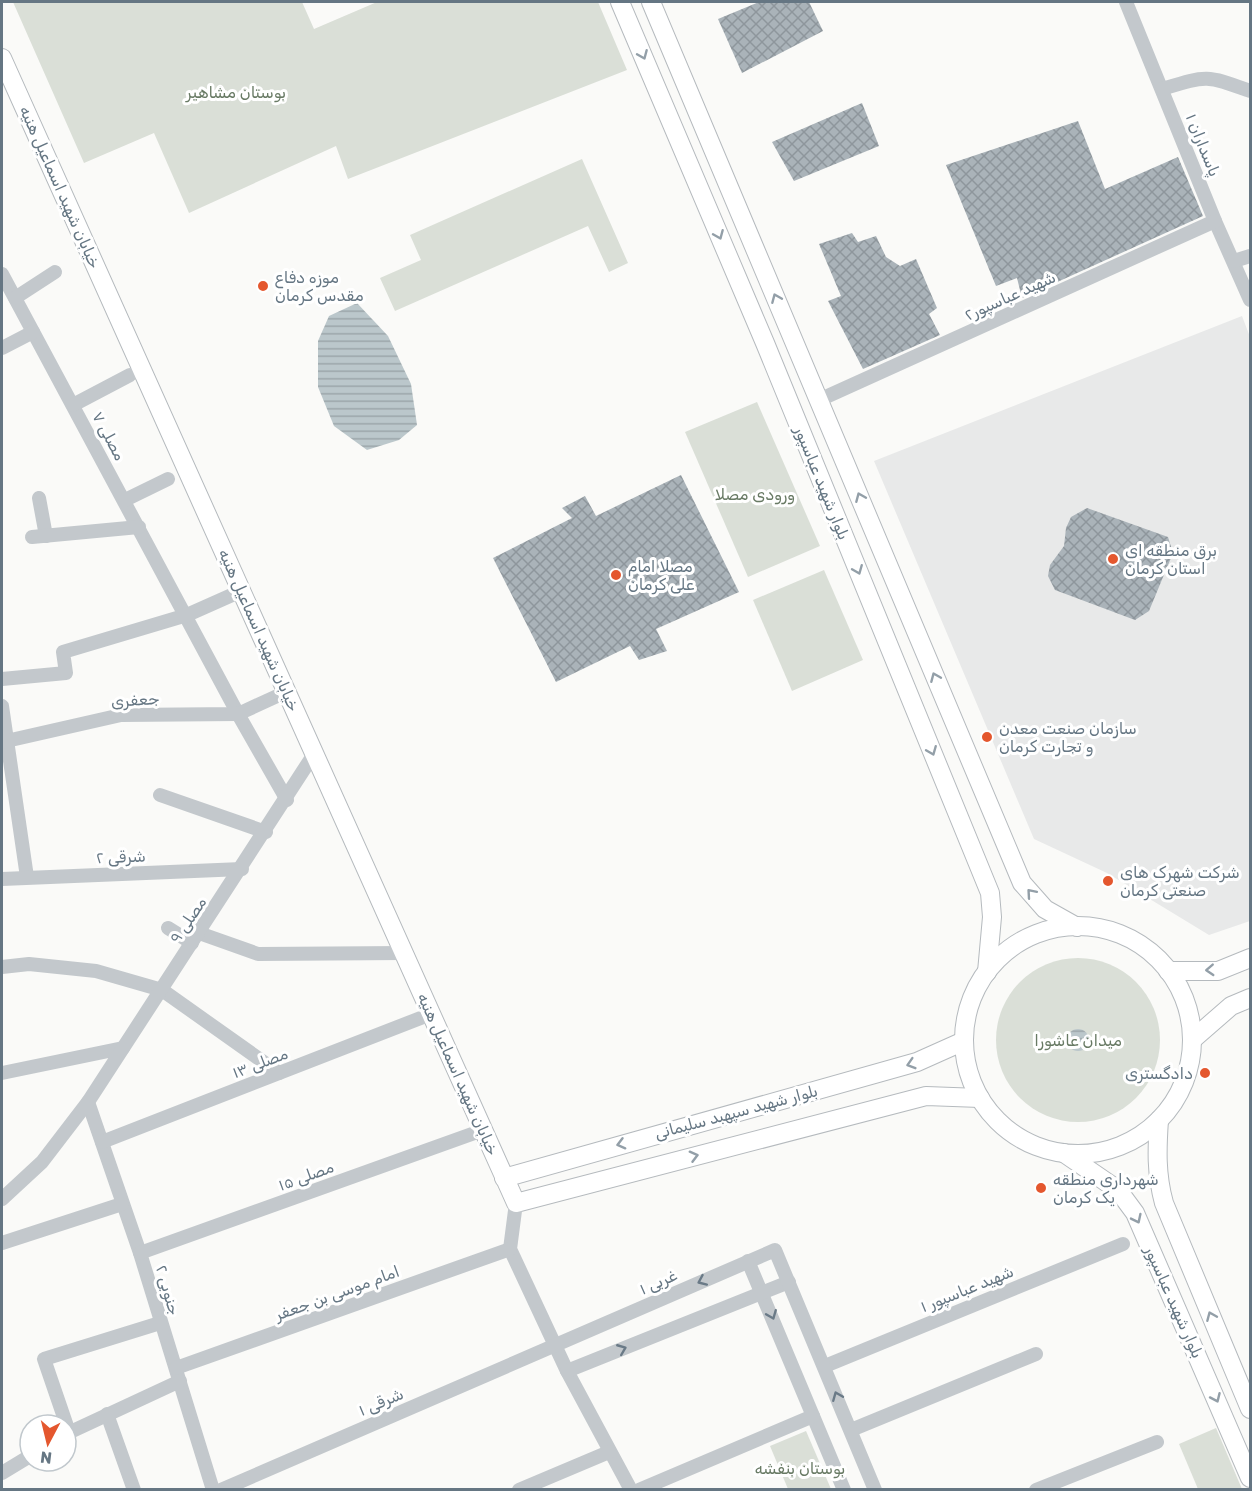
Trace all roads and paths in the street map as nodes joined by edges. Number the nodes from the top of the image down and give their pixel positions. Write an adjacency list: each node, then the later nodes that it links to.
1 (620, 2): 16 (main road, بلوار شهید عباسپور, one-way to 16)
2 (651, 2): 15 (main road, بلوار شهید عباسپور, one-way to 2)
3 (1126, 2): 5 (street, پاسداران ۱)
4 (2, 58): 25 (main road, خیابان شهید اسماعیل هنیه)
5 (1162, 89): 6 (street); 7 (street, پاسداران ۱)
6 (1251, 91)
7 (1215, 221): 9 (street, پاسداران ۱); 19 (street, شهید عباسپور۲)
8 (1251, 256): 9 (street)
9 (1233, 261): 13 (street, پاسداران ۱)
10 (55, 272): 12 (street)
11 (2, 274): 12 (street, مصلی ۷)
12 (15, 298): 14 (street, مصلی ۷)
13 (1251, 300)
14 (33, 332): 17 (street); 20 (street, مصلی ۷)
15 (790, 333): 16 (main road); 19 (main road, بلوار شهید عباسپور)
16 (765, 343): 46 (main road, بلوار شهید عباسپور, one-way to 46)
17 (2, 348)
18 (130, 375): 20 (street)
19 (819, 400): 40 (main road, بلوار شهید عباسپور, one-way to 19)
20 (73, 405): 23 (street, مصلی ۷)
21 (168, 479): 23 (street)
22 (39, 498): 24 (street)
23 (124, 500): 24 (street, مصلی ۷)
24 (139, 527): 26 (street, مصلی ۷)
25 (241, 591): 26 (street); 28 (main road, خیابان شهید اسماعیل هنیه)
26 (187, 615): 27 (street); 30 (street, مصلی ۷)
27 (2, 679)
28 (286, 692): 30 (street); 32 (main road, خیابان شهید اسماعیل هنیه)
29 (2, 705): 31 (street)
30 (238, 714): 31 (street, جعفری); 34 (street, مصلی ۷)
31 (5, 742): 37 (street)
32 (314, 754): 34 (street, مصلی ۹); 42 (main road, خیابان شهید اسماعیل هنیه)
33 (160, 795): 35 (street)
34 (287, 800): 35 (street, مصلی ۹)
35 (266, 832): 36 (street, مصلی ۹)
36 (242, 869): 37 (street, ۲ شرقی); 41 (street, مصلی ۹)
37 (27, 878): 38 (street, ۲ شرقی)
38 (2, 879)
39 (168, 927): 41 (street)
40 (1077, 927): 45 (main road); 46 (main road)
41 (196, 938): 42 (street); 47 (street, مصلی ۹)
42 (404, 953): 49 (main road, خیابان شهید اسماعیل هنیه)
43 (1251, 958): 45 (main road, one-way to 45)
44 (2, 967): 47 (street)
45 (1168, 971): 50 (main road)
46 (987, 972): 51 (main road)
47 (162, 990): 52 (street, مصلی ۹); 54 (street)
48 (1251, 998): 50 (main road)
49 (431, 1014): 54 (street, مصلی ۱۳); 58 (main road, خیابان شهید اسماعیل هنیه)
50 (1192, 1040): 57 (main road)
51 (964, 1041): 55 (main road); 61 (main road, بلوار شهید سپهبد سلیمانی, one-way to 61)
52 (123, 1048): 53 (street); 56 (street, مصلی ۹)
53 (2, 1073)
54 (279, 1073): 59 (street, مصلی ۱۳)
55 (980, 1098): 60 (main road); 63 (main road, بلوار شهید سپهبد سلیمانی, one-way to 55)
56 (88, 1102): 59 (street, جنوبی ۲); 62 (street)
57 (1160, 1120): 60 (main road); 78 (main road, بلوار شهید عباسپور, one-way to 57)
58 (483, 1130): 61 (main road, خیابان شهید اسماعیل هنیه); 68 (street, مصلی ۱۵)
59 (102, 1142): 64 (street, جنوبی ۲)
60 (1064, 1153): 88 (main road, بلوار شهید عباسپور, one-way to 88)
61 (504, 1178): 63 (main road, خیابان شهید اسماعیل هنیه)
62 (2, 1199)
63 (516, 1203): 67 (street)
64 (122, 1204): 65 (street); 68 (street, جنوبی ۲)
65 (2, 1243)
66 (1123, 1244): 75 (street, شهید عباسپور ۱)
67 (510, 1249): 73 (street); 77 (street, امام موسی بن جعفر)
68 (140, 1253): 72 (street, جنوبی ۲)
69 (748, 1261): 70 (street, ۱ غربی); 71 (street); 73 (street, ۱ غربی, one-way to 73)
70 (789, 1282): 71 (street); 75 (street)
71 (763, 1292): 76 (street, one-way to 71); 81 (street, one-way to 81)
72 (160, 1323): 77 (street, جنوبی ۲); 79 (street)
73 (555, 1346): 76 (street); 91 (street, شرقی ۱)
74 (1036, 1354): 83 (street)
75 (825, 1366): 83 (street, one-way to 75)
76 (567, 1371): 85 (street)
77 (178, 1375): 80 (street, امام موسی بن جعفر); 90 (street, جنوبی ۲)
78 (1251, 1409)
79 (61, 1413)
80 (107, 1414): 82 (street, امام موسی بن جعفر); 89 (street)
81 (813, 1416): 94 (street); 95 (street)
82 (78, 1428)
83 (851, 1430): 96 (street)
84 (1157, 1442): 97 (street)
85 (609, 1452): 92 (street); 93 (street)
86 (18, 1463): 87 (street)
87 (2, 1473)
88 (1251, 1478)
89 (134, 1490)
90 (213, 1490)
91 (221, 1490)
92 (519, 1490)
93 (631, 1490)
94 (639, 1490)
95 (844, 1490)
96 (875, 1490)
97 (1036, 1490)

